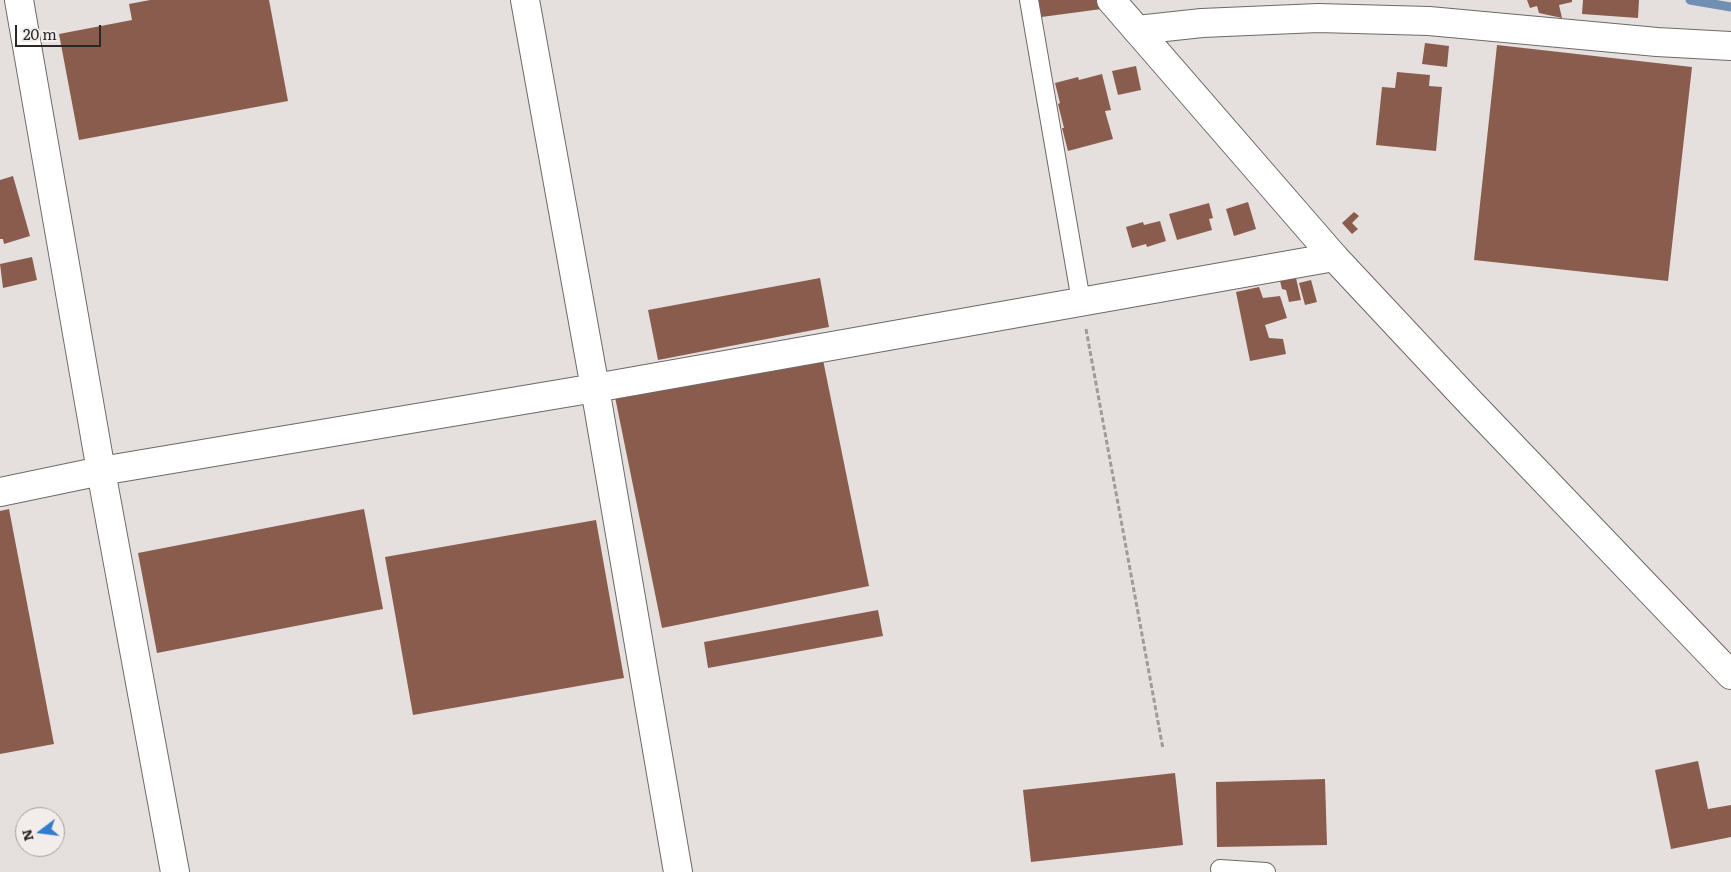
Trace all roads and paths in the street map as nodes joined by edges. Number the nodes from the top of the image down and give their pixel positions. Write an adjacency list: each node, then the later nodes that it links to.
1 (18, 0): 10 (street)
2 (525, 0): 9 (street)
3 (1028, 0): 8 (lane)
4 (1111, 0): 5 (street)
5 (1137, 30): 6 (street); 7 (street)
6 (1731, 46)
7 (1334, 257): 8 (street); 12 (street)
8 (1081, 301): 9 (street); 13 (path)
9 (595, 388): 10 (street); 16 (street)
10 (101, 471): 11 (street); 15 (street)
11 (0, 492)
12 (1731, 675)
13 (1163, 749)
14 (1220, 869): 17 (lane)
15 (174, 872)
16 (678, 872)
17 (1266, 872)

